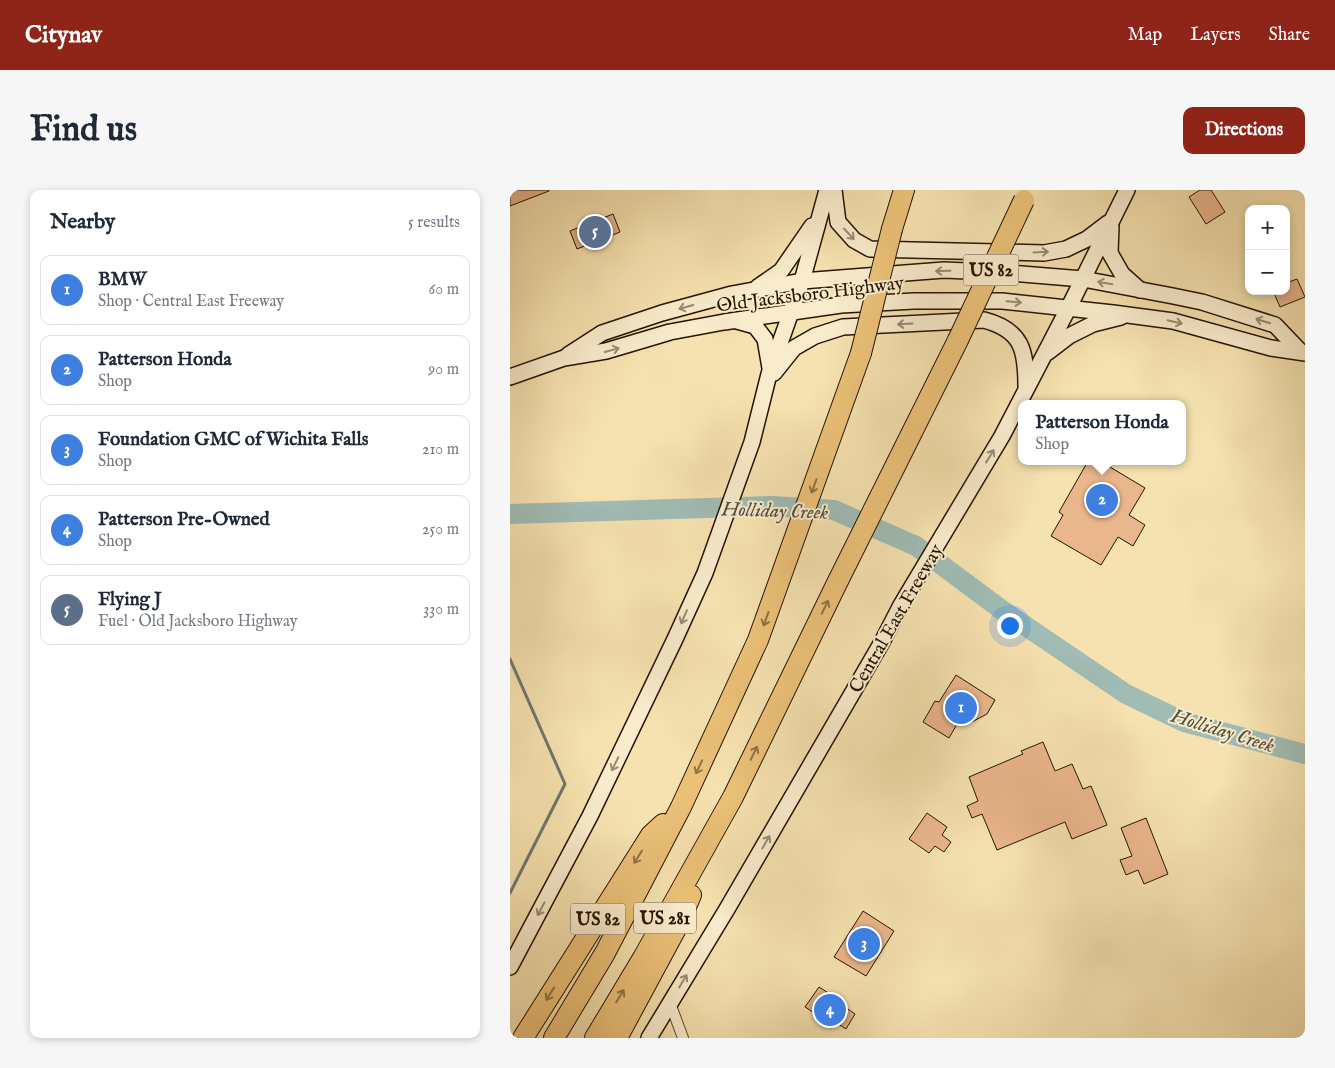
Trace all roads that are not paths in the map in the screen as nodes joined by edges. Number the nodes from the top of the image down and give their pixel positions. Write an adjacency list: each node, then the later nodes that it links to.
1 (827, 190): 7 (main road)
2 (834, 190): 8 (main road, one-way to 8)
3 (899, 190): 9 (highway, US 82)
4 (904, 190): 9 (highway)
5 (1127, 190): 8 (main road, Central East Freeway)
6 (1027, 195): 26 (highway, US 82, one-way to 6, bridge)
7 (819, 217): 11 (main road); 12 (main road)
8 (1112, 220): 10 (main road, Central East Freeway); 13 (main road)
9 (892, 229): 27 (highway, US 82, one-way to 27, bridge)
10 (1083, 279): 11 (main road, Old Jacksboro Highway, one-way to 11); 13 (main road, Old Jacksboro Highway, one-way to 10); 14 (main road, Central East Freeway)
11 (802, 281): 12 (main road, Old Jacksboro Highway); 15 (main road)
12 (755, 289): 20 (main road, Old Jacksboro Highway, one-way to 20)
13 (1140, 290): 18 (main road, Old Jacksboro Highway, one-way to 13)
14 (1069, 308): 15 (main road, Old Jacksboro Highway, one-way to 14); 16 (main road, Old Jacksboro Highway); 19 (main road, Central East Freeway)
15 (791, 312): 17 (main road, Old Jacksboro Highway); 21 (main road)
16 (1130, 315): 18 (main road, Old Jacksboro Highway, one-way to 18); 19 (main road)
17 (733, 320): 20 (main road, Old Jacksboro Highway, one-way to 17); 21 (main road)
18 (1303, 351)
19 (1043, 356): 23 (main road, Central East Freeway)
20 (564, 358): 22 (main road, Old Jacksboro Highway)
21 (769, 376): 23 (main road, one-way to 21); 28 (main road, one-way to 28)
22 (510, 377)
23 (1026, 390): 24 (main road, Central East Freeway, one-way to 23)
24 (1021, 400)
25 (1018, 405): 29 (main road, Central East Freeway, one-way to 25)
26 (733, 797): 32 (highway, US 281, one-way to 26); 33 (highway, US 82)
27 (681, 807): 30 (highway, US 82, one-way to 30); 31 (highway, US 281)
28 (510, 967)
29 (670, 1004): 34 (main road, Central East Freeway); 35 (street)
30 (522, 1038)
31 (554, 1038)
32 (595, 1038)
33 (617, 1038)
34 (648, 1038)
35 (683, 1038)

